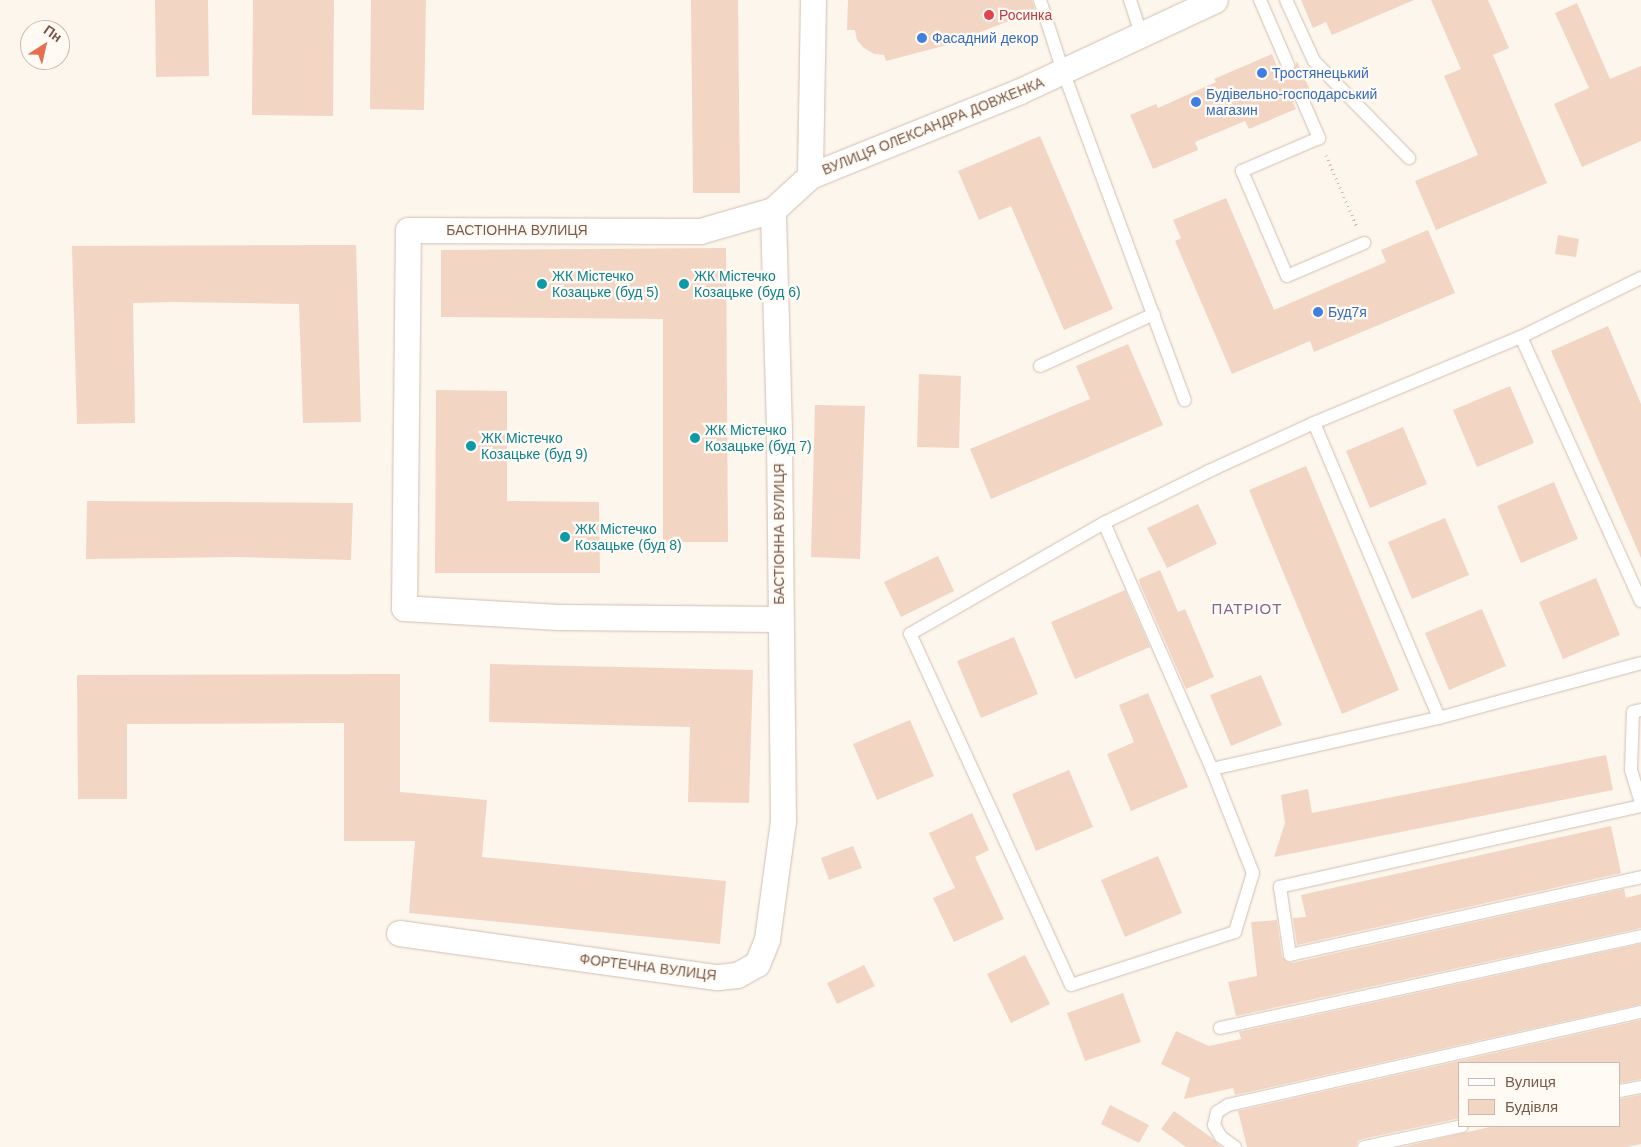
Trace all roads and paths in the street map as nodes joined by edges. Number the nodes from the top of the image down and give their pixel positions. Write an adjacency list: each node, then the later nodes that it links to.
1 (813, 0): 13 (street, ВУЛИЦЯ ОЛЕКСАНДРА ДОВЖЕНКА)
2 (1040, 0): 9 (lane)
3 (1130, 0): 7 (lane)
4 (1215, 0): 7 (street, ВУЛИЦЯ ОЛЕКСАНДРА ДОВЖЕНКА)
5 (1260, 0): 8 (lane)
6 (1286, 0): 12 (lane)
7 (1141, 34): 9 (street, ВУЛИЦЯ ОЛЕКСАНДРА ДОВЖЕНКА)
8 (1288, 65)
9 (1063, 71): 13 (street, ВУЛИЦЯ ОЛЕКСАНДРА ДОВЖЕНКА); 17 (lane)
10 (1302, 99): 11 (lane)
11 (1319, 138): 15 (path); 15 (lane)
12 (1409, 158)
13 (810, 176): 14 (street, БАСТІОННА ВУЛИЦЯ)
14 (773, 210): 24 (street, БАСТІОННА ВУЛИЦЯ); 24 (street, БАСТІОННА ВУЛИЦЯ)
15 (1364, 243)
16 (1641, 278): 18 (lane)
17 (1154, 314): 19 (lane); 20 (lane)
18 (1521, 337): 21 (lane); 23 (lane)
19 (1040, 366)
20 (1185, 400)
21 (1314, 423): 22 (lane); 27 (lane)
22 (1104, 523): 28 (lane); 28 (lane)
23 (1641, 601)
24 (780, 619): 32 (street, ФОРТЕЧНА ВУЛИЦЯ)
25 (1641, 663): 27 (lane)
26 (1637, 711): 29 (lane)
27 (1439, 718): 28 (lane)
28 (1212, 769)
29 (1638, 786): 30 (lane)
30 (1641, 804): 31 (lane)
31 (1641, 877)
32 (398, 933)
33 (1641, 936): 35 (lane)
34 (1641, 1012): 39 (lane)
35 (1220, 1028)
36 (1641, 1087): 37 (lane)
37 (1621, 1092)
38 (1458, 1127): 40 (lane)
39 (1235, 1147)
40 (1364, 1147)

